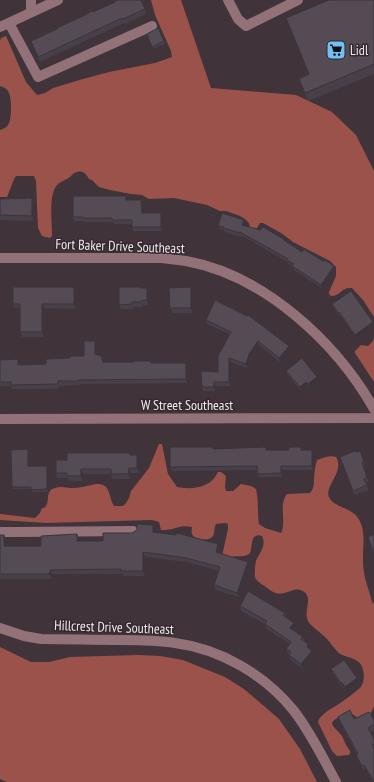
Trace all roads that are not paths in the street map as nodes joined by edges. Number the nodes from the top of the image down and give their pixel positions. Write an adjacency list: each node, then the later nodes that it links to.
1 (32, 0): 5 (street)
2 (58, 0): 5 (street)
3 (228, 0): 4 (street)
4 (298, 0)
5 (31, 12): 6 (street)
6 (4, 25): 7 (street)
7 (152, 26)
8 (0, 258): 9 (street, Fort Baker Drive Southeast)
9 (374, 409)
10 (374, 418): 11 (street, W Street Southeast)
11 (0, 420)
12 (133, 531): 13 (street)
13 (0, 532)
14 (0, 628): 15 (street, Hillcrest Drive Southeast)
15 (336, 782)

